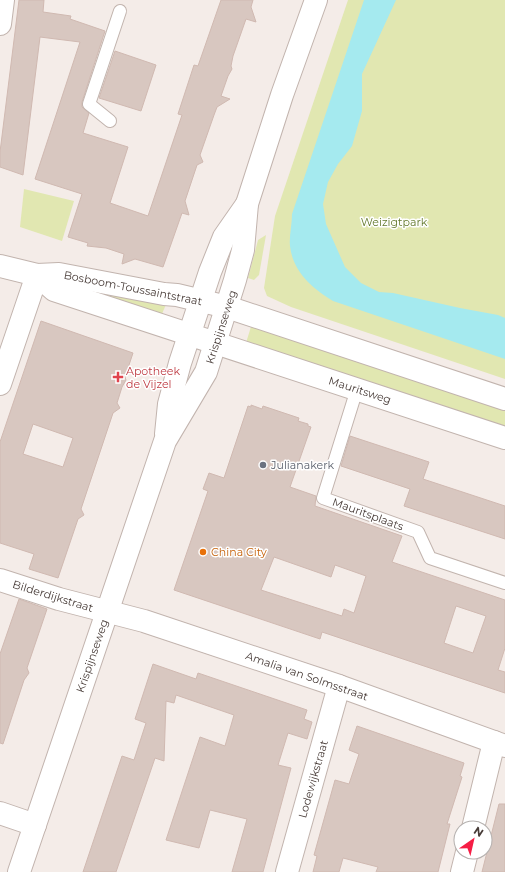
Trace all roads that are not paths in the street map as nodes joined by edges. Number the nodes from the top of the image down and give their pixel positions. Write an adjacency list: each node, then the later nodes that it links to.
1 (3, 0): 4 (street)
2 (316, 0): 6 (street, Krispijnseweg)
3 (120, 11): 5 (lane)
4 (0, 24)
5 (110, 120)
6 (247, 204): 9 (street, Krispijnseweg); 10 (street, Krispijnseweg)
7 (0, 266): 8 (street, Bosboom-Toussaintstraat)
8 (37, 275): 9 (street, Bosboom-Toussaintstraat); 11 (street, Bosboom-Toussaintstraat); 13 (street)
9 (201, 300): 10 (street, Bosboom-Toussaintstraat); 11 (street, Krispijnseweg)
10 (227, 307): 12 (street, Krispijnseweg); 15 (street)
11 (189, 335): 12 (street, Bosboom-Toussaintstraat); 17 (street, Krispijnseweg)
12 (216, 344): 14 (street, Mauritsweg); 17 (street, Krispijnseweg)
13 (0, 384)
14 (357, 389): 16 (street, Mauritsweg); 19 (lane, Mauritsplaats)
15 (505, 399)
16 (505, 438)
17 (165, 441): 20 (street, Krispijnseweg)
18 (0, 580): 20 (street, Bilderdijkstraat)
19 (505, 583)
20 (107, 612): 21 (street, Amalia van Solmsstraat); 25 (street, Krispijnseweg)
21 (339, 686): 22 (street, Amalia van Solmsstraat); 28 (street, Lodewijkstraat)
22 (500, 744): 24 (street)
23 (0, 813): 25 (street)
24 (476, 820)
25 (35, 825): 27 (street, Krispijnseweg)
26 (465, 860): 29 (street)
27 (19, 872)
28 (287, 872)
29 (462, 872)

